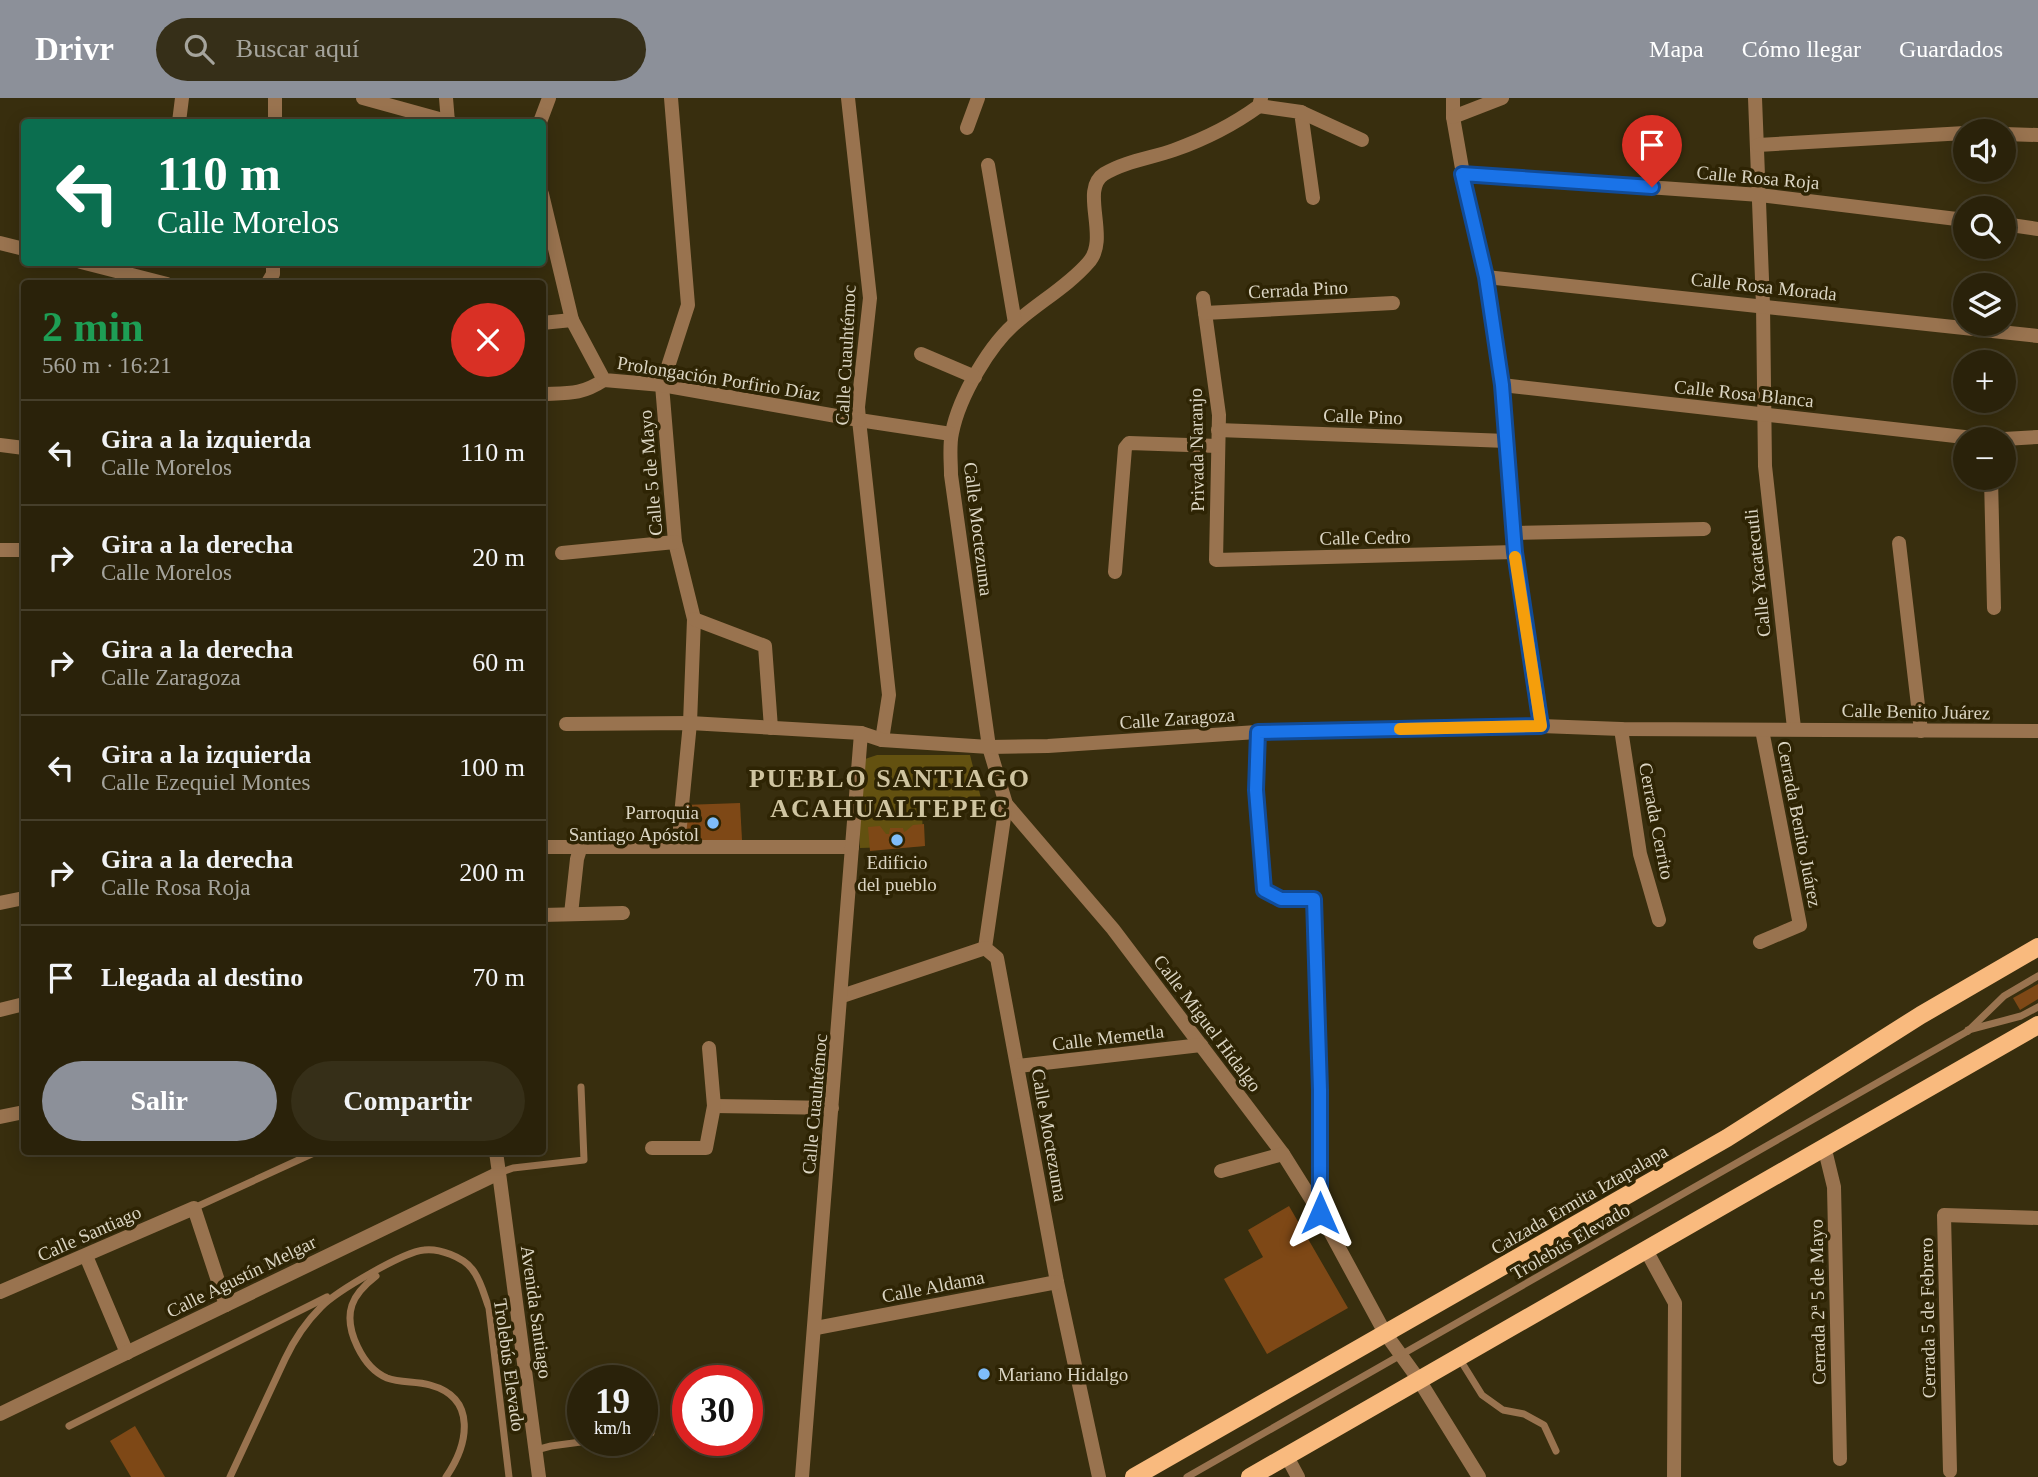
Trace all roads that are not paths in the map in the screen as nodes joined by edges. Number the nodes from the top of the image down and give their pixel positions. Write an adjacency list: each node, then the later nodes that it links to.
1 (182, 98): 15 (street)
2 (275, 98): 16 (street)
3 (363, 98): 17 (street)
4 (446, 98): 18 (street)
5 (549, 98): 19 (street)
6 (671, 98): 49 (street, Calle 5 de Mayo)
7 (848, 98): 53 (street, Calle Cuauhtémoc)
8 (978, 98): 20 (street)
9 (1452, 98): 14 (street)
10 (1502, 98): 14 (street)
11 (1755, 98): 25 (street, Calle Yacatecutli)
12 (1260, 102): 13 (street); 44 (street, Calle Moctezuma)
13 (1301, 112): 24 (street); 29 (street)
14 (1453, 117): 27 (street)
15 (179, 119)
16 (275, 119)
17 (438, 119)
18 (449, 119)
19 (541, 119)
20 (967, 128)
21 (1953, 134): 25 (street)
22 (2016, 134): 23 (street)
23 (2038, 135)
24 (1362, 140)
25 (1758, 145): 28 (street, Calle Yacatecutli)
26 (988, 165): 44 (street)
27 (1462, 174): 28 (street, Calle Rosa Roja); 37 (street)
28 (1760, 195): 31 (street, Calle Rosa Roja); 40 (street, Calle Yacatecutli)
29 (1313, 198)
30 (546, 211): 42 (street)
31 (1953, 219)
32 (2016, 226): 33 (street)
33 (2038, 229)
34 (0, 243): 35 (street)
35 (21, 248)
36 (97, 266): 38 (street)
37 (1486, 277): 40 (street, Calle Rosa Morada); 50 (street)
38 (151, 280)
39 (1393, 303): 41 (street, Cerrada Pino)
40 (1763, 305): 45 (street, Calle Rosa Morada); 52 (street, Calle Yacatecutli)
41 (1204, 306): 54 (street, Privada Naranjo)
42 (572, 320): 43 (street); 48 (street)
43 (546, 323)
44 (1015, 323): 47 (street, Calle Moctezuma)
45 (2038, 336)
46 (921, 354): 47 (street)
47 (975, 377): 55 (street, Calle Moctezuma)
48 (604, 380): 49 (street, Prolongación Porfirio Díaz); 51 (street)
49 (662, 385): 53 (street, Prolongación Porfirio Díaz); 66 (street, Calle 5 de Mayo)
50 (1502, 385): 52 (street, Calle Rosa Blanca); 59 (street)
51 (546, 394)
52 (1764, 414): 56 (street, Calle Rosa Blanca); 81 (street, Calle Yacatecutli)
53 (859, 420): 55 (street, Prolongación Porfirio Díaz); 87 (street, Calle Cuauhtémoc)
54 (1218, 430): 59 (street, Calle Pino); 61 (street, Privada Naranjo)
55 (951, 434): 88 (street, Calle Moctezuma)
56 (1953, 436)
57 (2038, 437): 58 (street)
58 (2016, 438)
59 (1507, 441): 65 (street)
60 (0, 445): 62 (street)
61 (1218, 446): 72 (street, Privada Naranjo); 73 (street)
62 (21, 448)
63 (1992, 490): 74 (street)
64 (1704, 529): 65 (street)
65 (1514, 533): 70 (street)
66 (675, 542): 71 (street); 75 (street, Calle 5 de Mayo)
67 (1899, 543): 83 (street)
68 (0, 550): 69 (street)
69 (21, 550)
70 (1515, 552): 72 (street, Calle Cedro); 78 (street)
71 (562, 553)
72 (1216, 560)
73 (1115, 572)
74 (1994, 608)
75 (694, 619): 76 (street, Calle 5 de Mayo); 79 (street)
76 (690, 723): 77 (street, Calle Zaragoza); 79 (street, Calle Zaragoza); 91 (street, Calle 5 de Mayo)
77 (566, 724)
78 (1541, 726): 80 (street, Calle Zaragoza); 84 (street, Calle Zaragoza)
79 (771, 728): 86 (street, Calle Zaragoza)
80 (1622, 729): 82 (street, Calle Zaragoza); 99 (street, Cerrada Cerrito)
81 (1794, 729): 82 (street, Calle Zaragoza); 83 (street, Calle Benito Juárez)
82 (1762, 730): 100 (street, Cerrada Benito Juárez)
83 (1921, 731): 85 (street, Calle Benito Juárez)
84 (1258, 732): 88 (street, Calle Zaragoza); 126 (street)
85 (2038, 732)
86 (862, 733): 87 (street, Calle Zaragoza); 93 (street, Calle Cuauhtémoc)
87 (882, 740): 88 (street, Calle Zaragoza)
88 (989, 747): 89 (street, Calle Miguel Hidalgo)
89 (1006, 804): 102 (street); 110 (street, Calle Miguel Hidalgo)
90 (581, 846): 91 (street); 92 (street); 97 (street)
91 (678, 846): 93 (street)
92 (547, 847)
93 (852, 847): 104 (street, Calle Cuauhtémoc)
94 (21, 898): 95 (street)
95 (0, 902)
96 (623, 913): 97 (street)
97 (571, 914): 98 (street)
98 (546, 915)
99 (1659, 920)
100 (1760, 942)
101 (2038, 947): 136 (main road, Calzada Ermita Iztapalapa)
102 (985, 948): 104 (street); 112 (street, Calle Moctezuma)
103 (2038, 976): 109 (lane, Trolebús Elevado)
104 (842, 996): 115 (street, Calle Cuauhtémoc)
105 (21, 1005): 107 (street)
106 (2038, 1007): 109 (lane, Trolebús Elevado)
107 (0, 1010)
108 (2038, 1026): 118 (main road)
109 (1968, 1031): 156 (lane, Trolebús Elevado, bridge)
110 (1201, 1045): 112 (street, Calle Memetla); 120 (street, Calle Miguel Hidalgo)
111 (709, 1048): 114 (street)
112 (1018, 1066): 131 (street, Calle Moctezuma)
113 (581, 1087): 124 (lane)
114 (714, 1106): 115 (street); 119 (street)
115 (832, 1108): 135 (street, Calle Cuauhtémoc)
116 (21, 1112): 117 (street)
117 (0, 1116)
118 (1824, 1146): 128 (main road); 146 (street, Cerrada 2ª 5 de Mayo)
119 (652, 1148)
120 (1283, 1154): 123 (street); 126 (street, Calle Miguel Hidalgo)
121 (309, 1155): 125 (lane, Calle Santiago)
122 (496, 1155): 124 (street, Avenida Santiago)
123 (1221, 1171)
124 (499, 1173): 134 (street, Calle Agustín Melgar); 143 (street, Avenida Santiago)
125 (194, 1208): 129 (street, Calle Santiago); 134 (street)
126 (1320, 1213): 136 (street, Calle Miguel Hidalgo)
127 (2038, 1219): 147 (street, Cerrada 5 de Febrero)
128 (1646, 1250): 138 (main road); 160 (street)
129 (86, 1256): 133 (street, Calle Santiago); 137 (street)
130 (388, 1265): 132 (lane, Trolebús Elevado); 150 (lane, Trolebús Elevado); 151 (lane, Trolebús Elevado)
131 (1057, 1282): 135 (street, Calle Aldama); 154 (street, Calle Moctezuma)
132 (337, 1292): 141 (lane); 148 (lane, Trolebús Elevado)
133 (0, 1293)
134 (226, 1305): 137 (street, Calle Agustín Melgar)
135 (816, 1328): 153 (street, Calle Cuauhtémoc)
136 (1385, 1334): 139 (street, Calle Miguel Hidalgo); 155 (main road, Calzada Ermita Iztapalapa)
137 (127, 1353): 140 (street, Calle Agustín Melgar)
138 (1459, 1357): 139 (main road); 144 (lane)
139 (1419, 1380): 145 (main road); 159 (street, Calle Miguel Hidalgo)
140 (0, 1414)
141 (69, 1426)
142 (567, 1444): 143 (lane)
143 (536, 1450): 152 (street, Avenida Santiago)
144 (1556, 1451)
145 (1285, 1457): 157 (main road); 158 (street)
146 (1840, 1459)
147 (1950, 1471)
148 (231, 1475): 149 (lane)
149 (224, 1477)
150 (446, 1477)
151 (509, 1477)
152 (539, 1477)
153 (802, 1477)
154 (1099, 1477)
155 (1135, 1477)
156 (1187, 1477)
157 (1250, 1477)
158 (1298, 1477)
159 (1479, 1477)
160 (1674, 1477)

